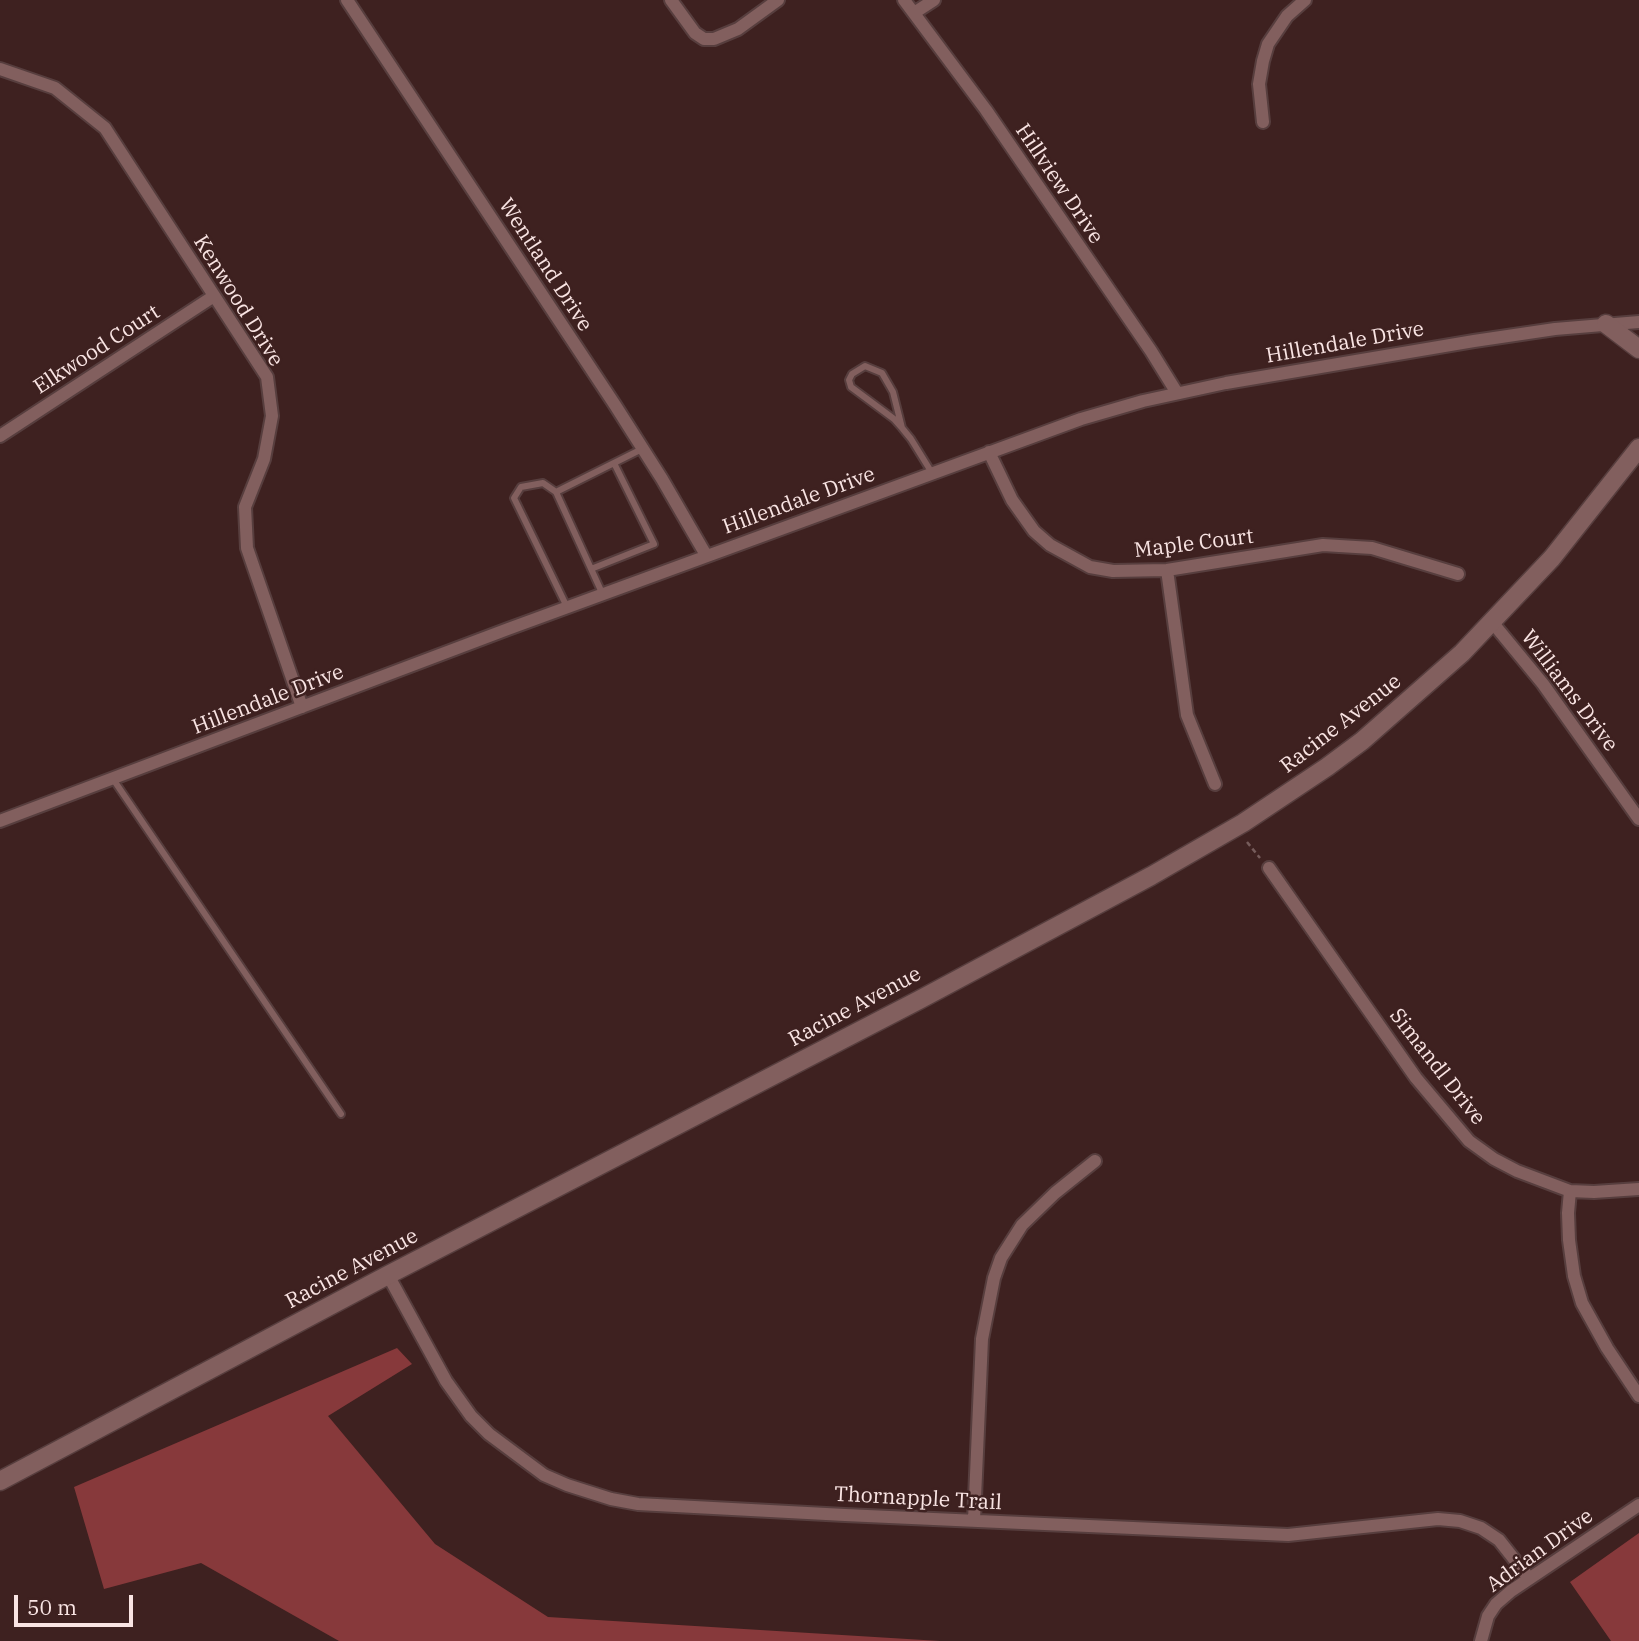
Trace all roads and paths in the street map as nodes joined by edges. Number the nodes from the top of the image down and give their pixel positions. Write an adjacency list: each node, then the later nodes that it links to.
1 (347, 0): 18 (street, Wentland Drive)
2 (671, 0): 3 (street)
3 (778, 0)
4 (904, 0): 7 (street, Hillview Drive)
5 (934, 0): 7 (street)
6 (1305, 0): 9 (street)
7 (914, 13): 14 (street, Hillview Drive)
8 (0, 69): 10 (street, Kenwood Drive)
9 (1263, 122)
10 (214, 296): 16 (street, Elkwood Court); 30 (street, Kenwood Drive)
11 (1639, 322): 12 (street, Hillendale Drive)
12 (1606, 324): 13 (main road); 14 (street, Hillendale Drive)
13 (1639, 349)
14 (1177, 393): 19 (street, Hillendale Drive)
15 (902, 428): 15 (lane); 21 (lane)
16 (0, 436)
17 (1639, 448): 29 (main road, Racine Avenue)
18 (643, 449): 20 (lane); 23 (street, Wentland Drive)
19 (989, 452): 21 (street, Hillendale Drive); 25 (street, Maple Court)
20 (614, 463): 22 (lane); 24 (lane)
21 (932, 473): 23 (street, Hillendale Drive)
22 (556, 492): 24 (lane); 28 (lane)
23 (706, 555): 27 (street, Hillendale Drive)
24 (591, 569): 27 (lane)
25 (1167, 570): 26 (street, Maple Court); 32 (street)
26 (1458, 574)
27 (603, 595): 28 (street, Hillendale Drive)
28 (567, 608): 30 (street, Hillendale Drive)
29 (1492, 622): 33 (street, Williams Drive); 35 (main road, Racine Avenue)
30 (302, 707): 31 (street, Hillendale Drive)
31 (113, 779): 34 (street, Hillendale Drive); 37 (lane)
32 (1214, 784)
33 (1639, 819)
34 (0, 821)
35 (1235, 827): 36 (path); 41 (main road, Racine Avenue)
36 (1269, 868): 40 (street, Simandl Drive)
37 (341, 1114)
38 (1095, 1161): 45 (street)
39 (1639, 1189): 40 (street, Simandl Drive)
40 (1570, 1191): 42 (street)
41 (388, 1275): 43 (main road, Racine Avenue); 45 (street, Thornapple Trail)
42 (1639, 1396)
43 (0, 1481)
44 (1639, 1505): 46 (street, Adrian Drive)
45 (974, 1520): 46 (street, Thornapple Trail)
46 (1530, 1578): 47 (street, Adrian Drive)
47 (1482, 1641)

